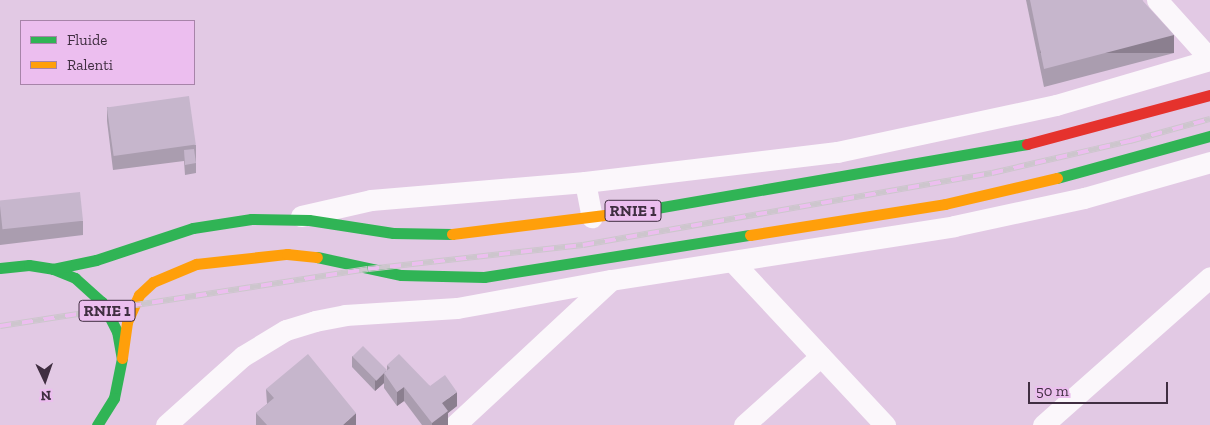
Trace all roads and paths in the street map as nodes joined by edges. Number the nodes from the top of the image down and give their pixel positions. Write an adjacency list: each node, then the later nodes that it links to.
1 (1157, 0): 2 (street)
2 (1210, 59): 6 (street)
3 (1210, 95): 7 (highway, RNIE 1)
4 (1210, 136): 15 (highway, RNIE 1)
5 (1210, 162): 9 (street)
6 (585, 182): 7 (street); 8 (street)
7 (592, 217): 8 (highway, RNIE 1)
8 (290, 218): 11 (highway, RNIE 1)
9 (733, 262): 13 (street); 14 (street)
10 (2, 267): 11 (highway, RNIE 1)
11 (53, 269): 15 (highway, RNIE 1)
12 (1210, 277): 21 (street)
13 (612, 280): 17 (street); 18 (street)
14 (821, 356): 19 (street); 20 (street)
15 (122, 358): 16 (highway, RNIE 1)
16 (97, 425)
17 (166, 425)
18 (455, 425)
19 (744, 425)
20 (885, 425)
21 (1043, 425)

